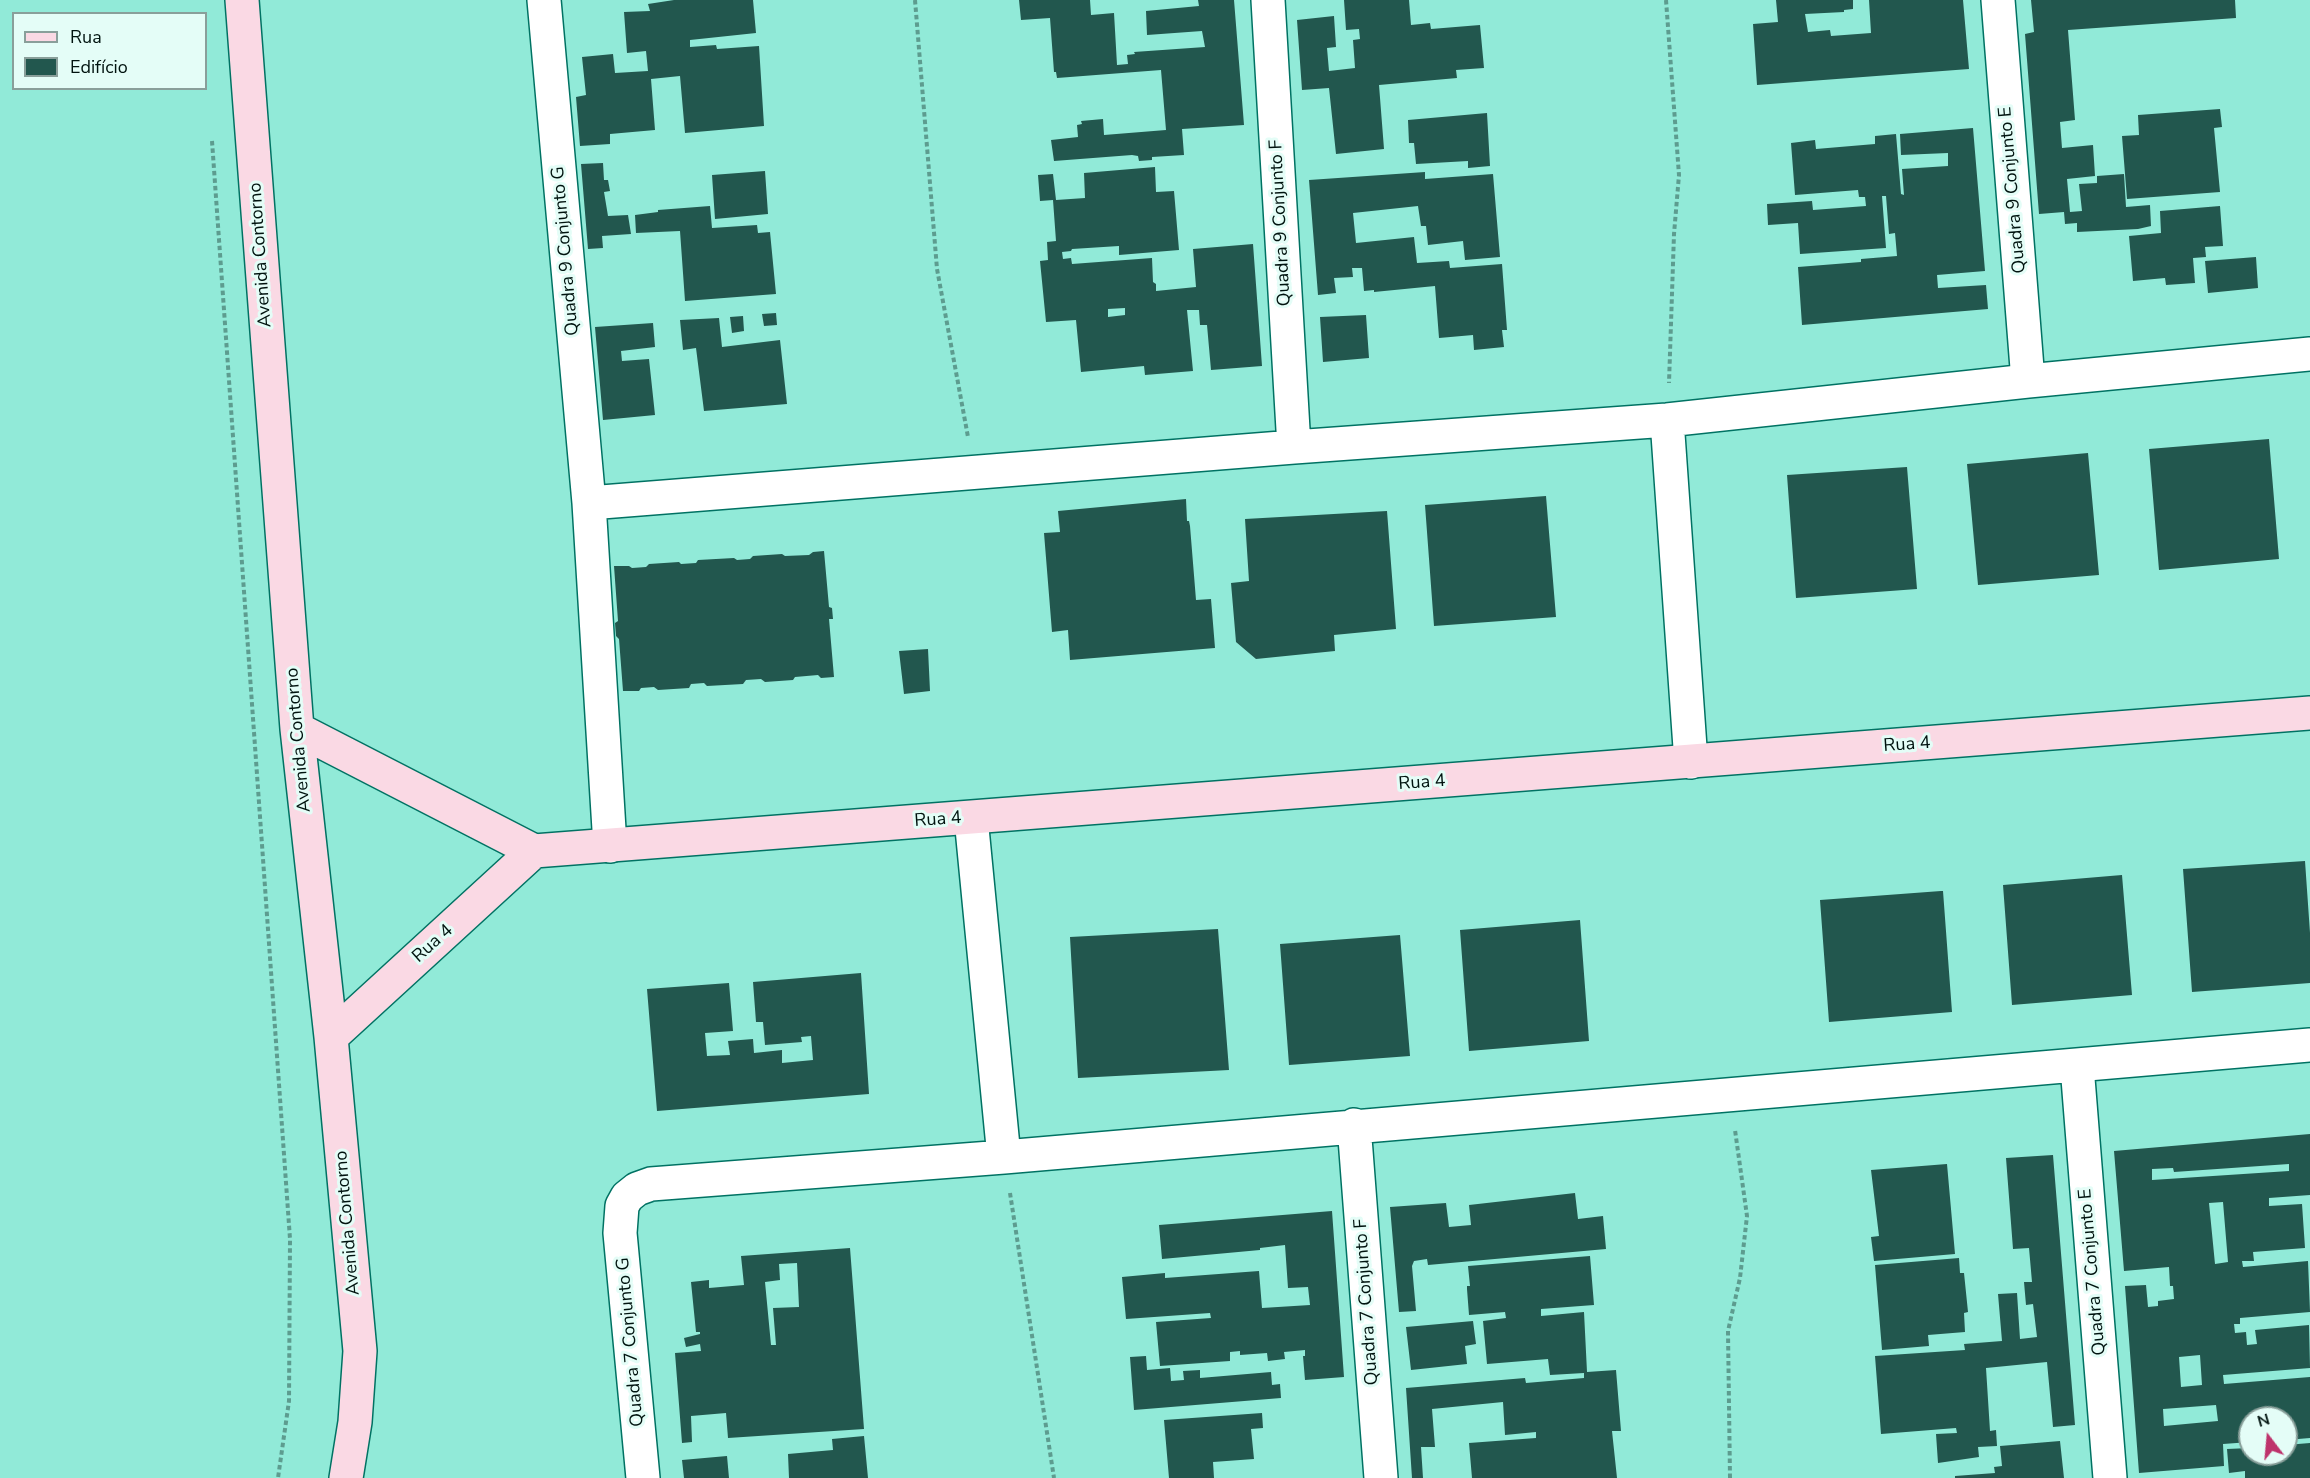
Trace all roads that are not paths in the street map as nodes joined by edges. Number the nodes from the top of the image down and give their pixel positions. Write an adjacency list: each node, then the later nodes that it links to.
1 (242, 0): 11 (street, Avenida Contorno)
2 (544, 0): 9 (street, Quadra 9 Conjunto G)
3 (1268, 0): 8 (street, Quadra 9 Conjunto F)
4 (1998, 0): 6 (street, Quadra 9 Conjunto E)
5 (2310, 354): 6 (street)
6 (2028, 381): 7 (street)
7 (1667, 420): 8 (street); 12 (street)
8 (1294, 447): 9 (street)
9 (589, 502): 14 (street, Quadra 9 Conjunto G)
10 (2310, 714): 12 (street, Rua 4)
11 (297, 729): 15 (street); 16 (street, Avenida Contorno)
12 (1691, 762): 13 (street, Rua 4)
13 (971, 818): 14 (street, Rua 4); 20 (street)
14 (609, 846): 15 (street, Rua 4)
15 (534, 851): 16 (street, Rua 4)
16 (331, 1037): 21 (street, Avenida Contorno)
17 (2310, 1046): 18 (street)
18 (2077, 1065): 19 (street); 24 (street, Quadra 7 Conjunto E)
19 (1354, 1125): 20 (street); 23 (street, Quadra 7 Conjunto F)
20 (1004, 1157): 22 (street, Quadra 7 Conjunto G)
21 (346, 1478)
22 (643, 1478)
23 (1381, 1478)
24 (2110, 1478)

